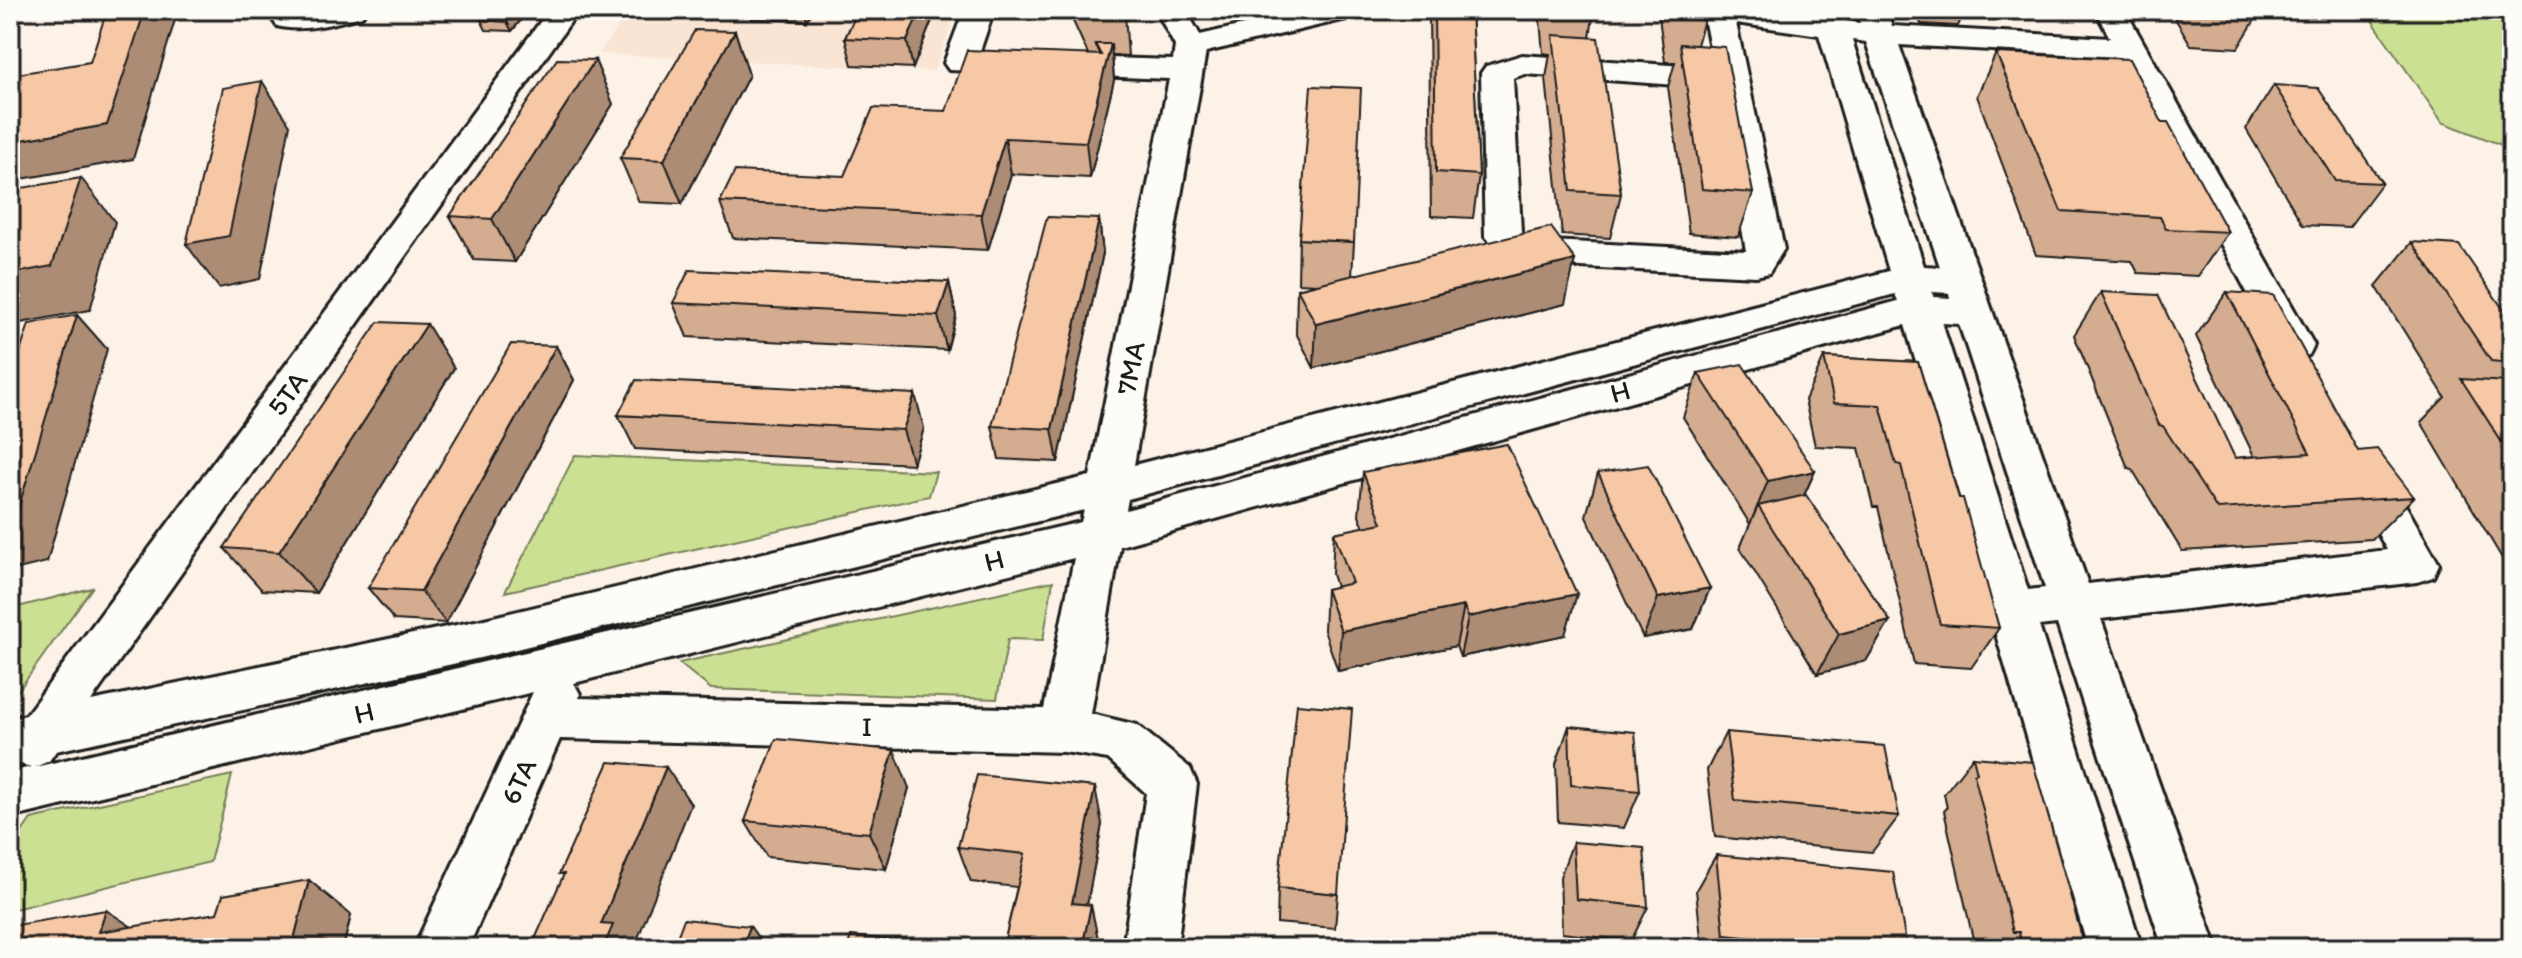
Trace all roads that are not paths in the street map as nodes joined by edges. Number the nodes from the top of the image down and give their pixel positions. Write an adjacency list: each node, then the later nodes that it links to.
1 (290, 10): 2 (street)
2 (351, 10)
3 (564, 10): 27 (street, 5TA)
4 (979, 10): 13 (street)
5 (1171, 10): 13 (street)
6 (1348, 10): 13 (street)
7 (1708, 10): 9 (street)
8 (2110, 10): 12 (street)
9 (1735, 12): 10 (street); 14 (street)
10 (1830, 19): 11 (street); 15 (street)
11 (1876, 23): 12 (street); 16 (street)
12 (2131, 48): 17 (street)
13 (1189, 58): 19 (street, 7MA)
14 (1729, 79): 14 (street)
15 (1913, 293): 16 (street, H); 19 (street, H); 20 (street, H); 22 (street)
16 (1967, 296): 21 (street)
17 (2310, 371)
18 (2348, 440): 21 (street)
19 (1108, 488): 20 (street, 7MA); 23 (street, H)
20 (1099, 535): 24 (street, H); 26 (street, 7MA)
21 (2073, 604): 22 (street); 33 (street)
22 (2011, 611): 32 (street)
23 (593, 613): 24 (street, 6TA); 27 (street, H)
24 (569, 664): 25 (street, 6TA); 29 (street, H)
25 (546, 718): 26 (street, I); 30 (street, 6TA)
26 (1064, 731): 31 (street, I)
27 (24, 738): 28 (street, 5TA)
28 (10, 776)
29 (10, 795)
30 (441, 948)
31 (1150, 948)
32 (2115, 948)
33 (2190, 948)

